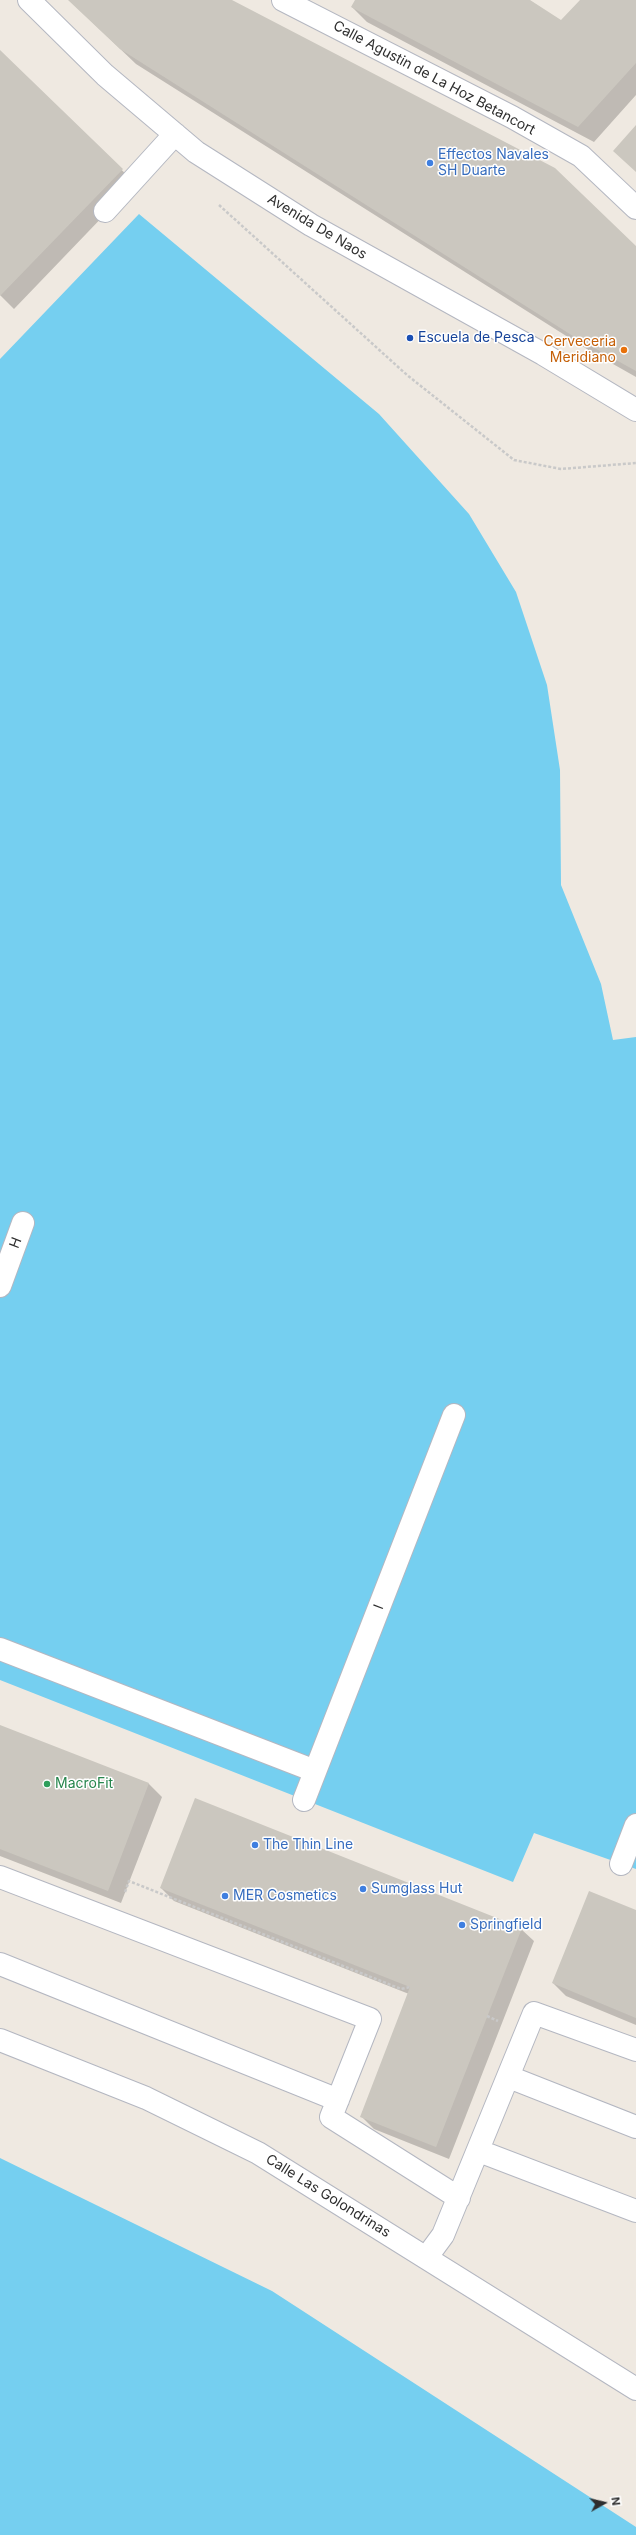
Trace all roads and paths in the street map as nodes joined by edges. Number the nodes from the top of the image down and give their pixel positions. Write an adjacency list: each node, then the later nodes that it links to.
1 (29, 0): 3 (street, Avenida De Naos)
2 (283, 0): 5 (street, Calle Agustin de La Hoz Betancort)
3 (175, 134): 6 (street); 7 (street, Avenida De Naos)
4 (218, 203): 8 (path)
5 (636, 208)
6 (105, 210)
7 (636, 410)
8 (636, 463)
9 (23, 1223): 10 (street, H)
10 (0, 1286)
11 (454, 1415): 13 (street, I)
12 (0, 1649): 13 (street)
13 (315, 1771): 14 (street, I)
14 (304, 1800)
15 (636, 1825): 16 (street)
16 (621, 1864)
17 (0, 1877): 18 (street)
18 (113, 1921): 20 (path); 24 (street)
19 (0, 1964): 24 (street)
20 (410, 1987)
21 (0, 2040): 29 (street, Calle Las Golondrinas)
22 (636, 2050): 23 (street)
23 (509, 2077): 25 (street); 26 (street)
24 (338, 2100): 27 (street)
25 (636, 2127)
26 (479, 2151): 27 (street); 28 (street)
27 (459, 2198): 29 (street)
28 (636, 2211)
29 (426, 2258): 30 (street, Calle Las Golondrinas)
30 (636, 2389)

